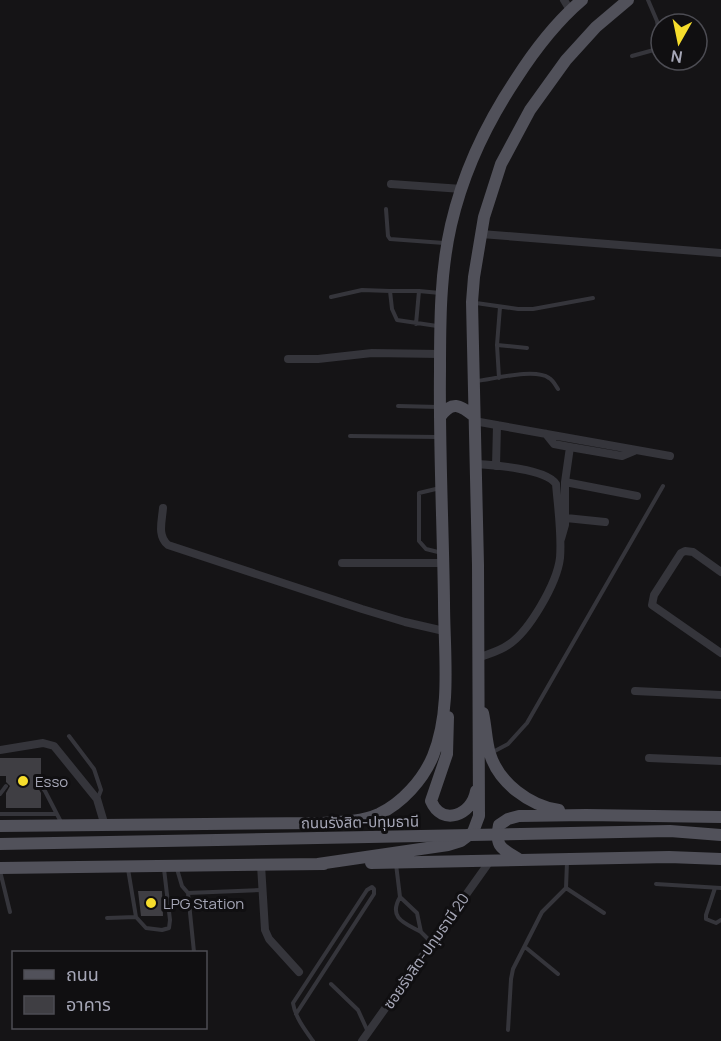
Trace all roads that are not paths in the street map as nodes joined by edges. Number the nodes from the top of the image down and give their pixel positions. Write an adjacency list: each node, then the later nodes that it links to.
1 (582, 0): 3 (main road)
2 (628, 0): 9 (main road)
3 (567, 5): 7 (main road)
4 (649, 51): 5 (lane)
5 (632, 56)
6 (391, 184): 7 (street)
7 (462, 189): 10 (main road)
8 (386, 209): 10 (lane)
9 (481, 234): 11 (street); 17 (main road)
10 (448, 243): 14 (main road)
11 (721, 253)
12 (390, 291): 13 (lane); 15 (lane); 19 (lane)
13 (418, 291): 14 (lane); 19 (lane)
14 (442, 294): 20 (main road)
15 (331, 297)
16 (592, 298): 18 (lane)
17 (472, 302): 18 (lane); 26 (main road)
18 (500, 307): 21 (lane)
19 (416, 324): 20 (lane)
20 (441, 326): 23 (main road)
21 (496, 345): 22 (lane); 25 (lane)
22 (527, 348)
23 (440, 354): 24 (street); 29 (main road)
24 (288, 359)
25 (499, 378): 26 (lane); 27 (lane)
26 (474, 382): 30 (main road)
27 (558, 389)
28 (398, 406): 29 (lane)
29 (440, 412): 30 (main road); 34 (main road)
30 (474, 418): 31 (street); 38 (main road)
31 (498, 425): 32 (street); 39 (street)
32 (546, 434): 35 (street); 36 (street)
33 (350, 436): 34 (lane)
34 (440, 436): 42 (main road)
35 (570, 447): 36 (street); 40 (street)
36 (636, 451): 37 (street)
37 (670, 456)
38 (476, 464): 39 (street); 53 (main road)
39 (496, 466): 47 (street)
40 (565, 482): 43 (street); 45 (street)
41 (663, 486): 60 (lane)
42 (441, 487): 48 (main road); 48 (lane)
43 (637, 496)
44 (164, 508): 51 (street)
45 (566, 518): 46 (street); 47 (street)
46 (605, 522)
47 (560, 543): 53 (street)
48 (443, 558): 49 (street); 51 (main road)
49 (342, 564)
50 (721, 572): 52 (street)
51 (444, 631): 54 (main road)
52 (721, 653)
53 (478, 658): 55 (main road)
54 (446, 666): 61 (main road); 74 (main road)
55 (478, 691): 60 (main road); 61 (main road)
56 (636, 691): 57 (street)
57 (721, 695)
58 (69, 735): 67 (lane)
59 (0, 750): 67 (street)
60 (490, 753): 70 (main road)
61 (477, 756): 82 (main road)
62 (649, 758): 63 (street)
63 (721, 761)
64 (6, 786): 66 (lane)
65 (41, 786): 69 (lane)
66 (0, 794)
67 (97, 799): 74 (street)
68 (0, 814): 69 (lane)
69 (56, 814): 73 (lane)
70 (586, 815): 71 (main road); 78 (main road)
71 (721, 817)
72 (0, 826): 73 (main road)
73 (63, 826): 74 (main road)
74 (105, 826)
75 (721, 835): 76 (main road, ถนนรังสิต-ปทุมธานี, bridge)
76 (0, 844)
77 (567, 859): 78 (main road); 79 (main road); 88 (lane)
78 (520, 860): 80 (main road)
79 (721, 860)
80 (490, 861): 81 (main road); 100 (street, ซอยรังสิต-ปทุมธานี 20)
81 (396, 862): 82 (main road); 93 (lane)
82 (318, 864): 83 (main road)
83 (261, 865): 84 (main road); 91 (street)
84 (170, 866): 85 (main road); 92 (lane); 96 (lane)
85 (127, 867): 86 (main road); 96 (lane)
86 (0, 869): 94 (lane)
87 (656, 884): 89 (lane)
88 (566, 888): 95 (lane); 101 (lane)
89 (715, 888): 90 (lane); 98 (lane)
90 (721, 888)
91 (262, 890): 92 (lane); 105 (street)
92 (188, 893): 102 (lane)
93 (400, 897): 99 (lane); 99 (lane)
94 (10, 912)
95 (604, 914)
96 (136, 917): 97 (lane)
97 (107, 918)
98 (721, 920)
99 (421, 932): 100 (lane)
100 (432, 944): 112 (street, ซอยรังสิต-ปทุมธานี 20)
101 (525, 947): 106 (lane); 111 (lane)
102 (194, 951)
103 (322, 958): 104 (lane); 104 (lane); 107 (lane)
104 (330, 963): 108 (lane)
105 (299, 972)
106 (558, 974)
107 (311, 975): 108 (lane); 110 (lane)
108 (319, 980): 110 (lane)
109 (331, 984): 112 (lane)
110 (296, 1014): 113 (lane)
111 (508, 1030)
112 (368, 1033): 114 (street, ซอยรังสิต-ปทุมธานี 20)
113 (314, 1041)
114 (362, 1041)

